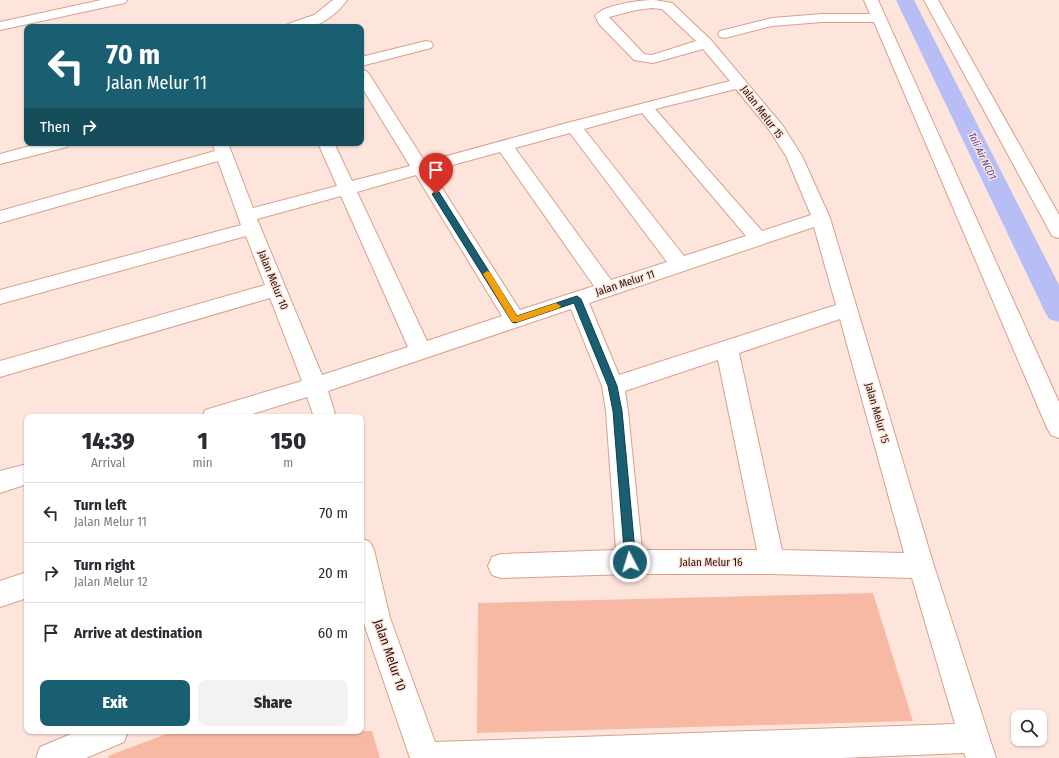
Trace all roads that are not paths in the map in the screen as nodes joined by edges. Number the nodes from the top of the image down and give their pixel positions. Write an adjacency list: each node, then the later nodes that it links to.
1 (120, 0): 7 (street)
2 (340, 0): 6 (street)
3 (871, 0): 5 (street)
4 (931, 0): 26 (street)
5 (879, 18): 8 (street); 42 (street)
6 (304, 24)
7 (0, 26)
8 (725, 34)
9 (706, 43): 9 (street, Jalan Melur 15); 13 (street, Jalan Melur 15)
10 (426, 45): 11 (street)
11 (364, 61)
12 (364, 79): 21 (street)
13 (740, 83): 14 (street); 24 (street, Jalan Melur 15)
14 (645, 107): 15 (street); 27 (street)
15 (573, 126): 16 (street); 28 (street)
16 (504, 145): 21 (street); 30 (street)
17 (49, 146): 20 (street)
18 (327, 146): 22 (street)
19 (222, 148): 23 (street); 25 (street, Jalan Melur 10)
20 (0, 159)
21 (420, 168): 22 (street); 34 (street)
22 (346, 189): 25 (street); 36 (street)
23 (0, 217)
24 (821, 218): 27 (street, Jalan Melur 11); 33 (street, Jalan Melur 15)
25 (249, 222): 29 (street, Jalan Melur 10); 31 (street)
26 (1059, 232)
27 (759, 239): 28 (street, Jalan Melur 11)
28 (680, 265): 30 (street, Jalan Melur 11)
29 (276, 289): 37 (street); 38 (street, Jalan Melur 10)
30 (608, 289): 32 (street, Jalan Melur 11)
31 (0, 297)
32 (577, 299): 34 (street, Jalan Melur 11); 39 (street)
33 (847, 309): 35 (street); 48 (street, Jalan Melur 15)
34 (515, 320): 36 (street, Jalan Melur 11)
35 (727, 349): 39 (street); 46 (street)
36 (421, 351): 38 (street, Jalan Melur 11)
37 (0, 369)
38 (315, 386): 40 (street, Jalan Melur 11); 41 (street, Jalan Melur 10)
39 (613, 386): 45 (street)
40 (223, 414)
41 (324, 414)
42 (1059, 428)
43 (24, 475): 44 (street)
44 (0, 482)
45 (630, 562): 46 (street, Jalan Melur 16); 47 (street, Jalan Melur 16)
46 (772, 562): 48 (street, Jalan Melur 16)
47 (501, 566)
48 (921, 566): 54 (street, Jalan Melur 15)
49 (364, 577): 52 (street, Jalan Melur 10)
50 (24, 586): 51 (street)
51 (0, 594)
52 (369, 621): 56 (street, Jalan Melur 10)
53 (106, 734): 55 (street)
54 (978, 748): 56 (street)
55 (51, 758)
56 (425, 758)

